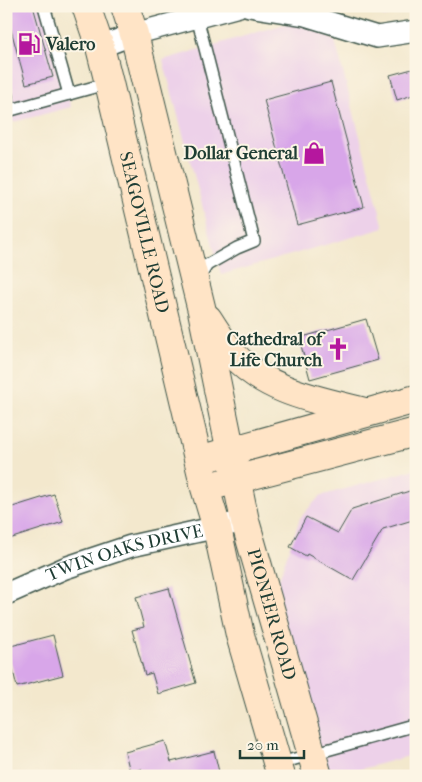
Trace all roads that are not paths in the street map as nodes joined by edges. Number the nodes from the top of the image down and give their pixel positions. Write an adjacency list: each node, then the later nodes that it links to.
1 (44, 6): 13 (lane)
2 (86, 6): 10 (main road, SEAGOVILLE ROAD)
3 (124, 6): 9 (main road, SEAGOVILLE ROAD)
4 (239, 6): 7 (street)
5 (249, 6): 6 (street)
6 (291, 10): 8 (street)
7 (196, 17): 9 (street); 14 (lane)
8 (416, 31)
9 (134, 34): 10 (street); 14 (main road, SEAGOVILLE ROAD)
10 (100, 47): 11 (main road, SEAGOVILLE ROAD)
11 (109, 82): 13 (lane); 20 (main road, SEAGOVILLE ROAD)
12 (6, 93): 13 (lane)
13 (70, 94)
14 (194, 284): 15 (main road, SEAGOVILLE ROAD)
15 (202, 311): 17 (main road); 19 (main road, SEAGOVILLE ROAD)
16 (416, 399): 17 (main road)
17 (366, 413): 19 (main road)
18 (416, 432): 21 (main road)
19 (230, 451): 20 (main road); 21 (main road, PIONEER ROAD)
20 (200, 460): 22 (main road, SEAGOVILLE ROAD)
21 (236, 480): 22 (main road); 23 (main road, PIONEER ROAD)
22 (206, 488): 24 (main road, PIONEER ROAD)
23 (245, 521): 24 (street, TWIN OAKS DRIVE); 27 (main road, PIONEER ROAD)
24 (217, 528): 25 (street, TWIN OAKS DRIVE); 28 (main road, PIONEER ROAD)
25 (6, 594)
26 (416, 725): 27 (lane)
27 (315, 765): 28 (lane)
28 (279, 770)

